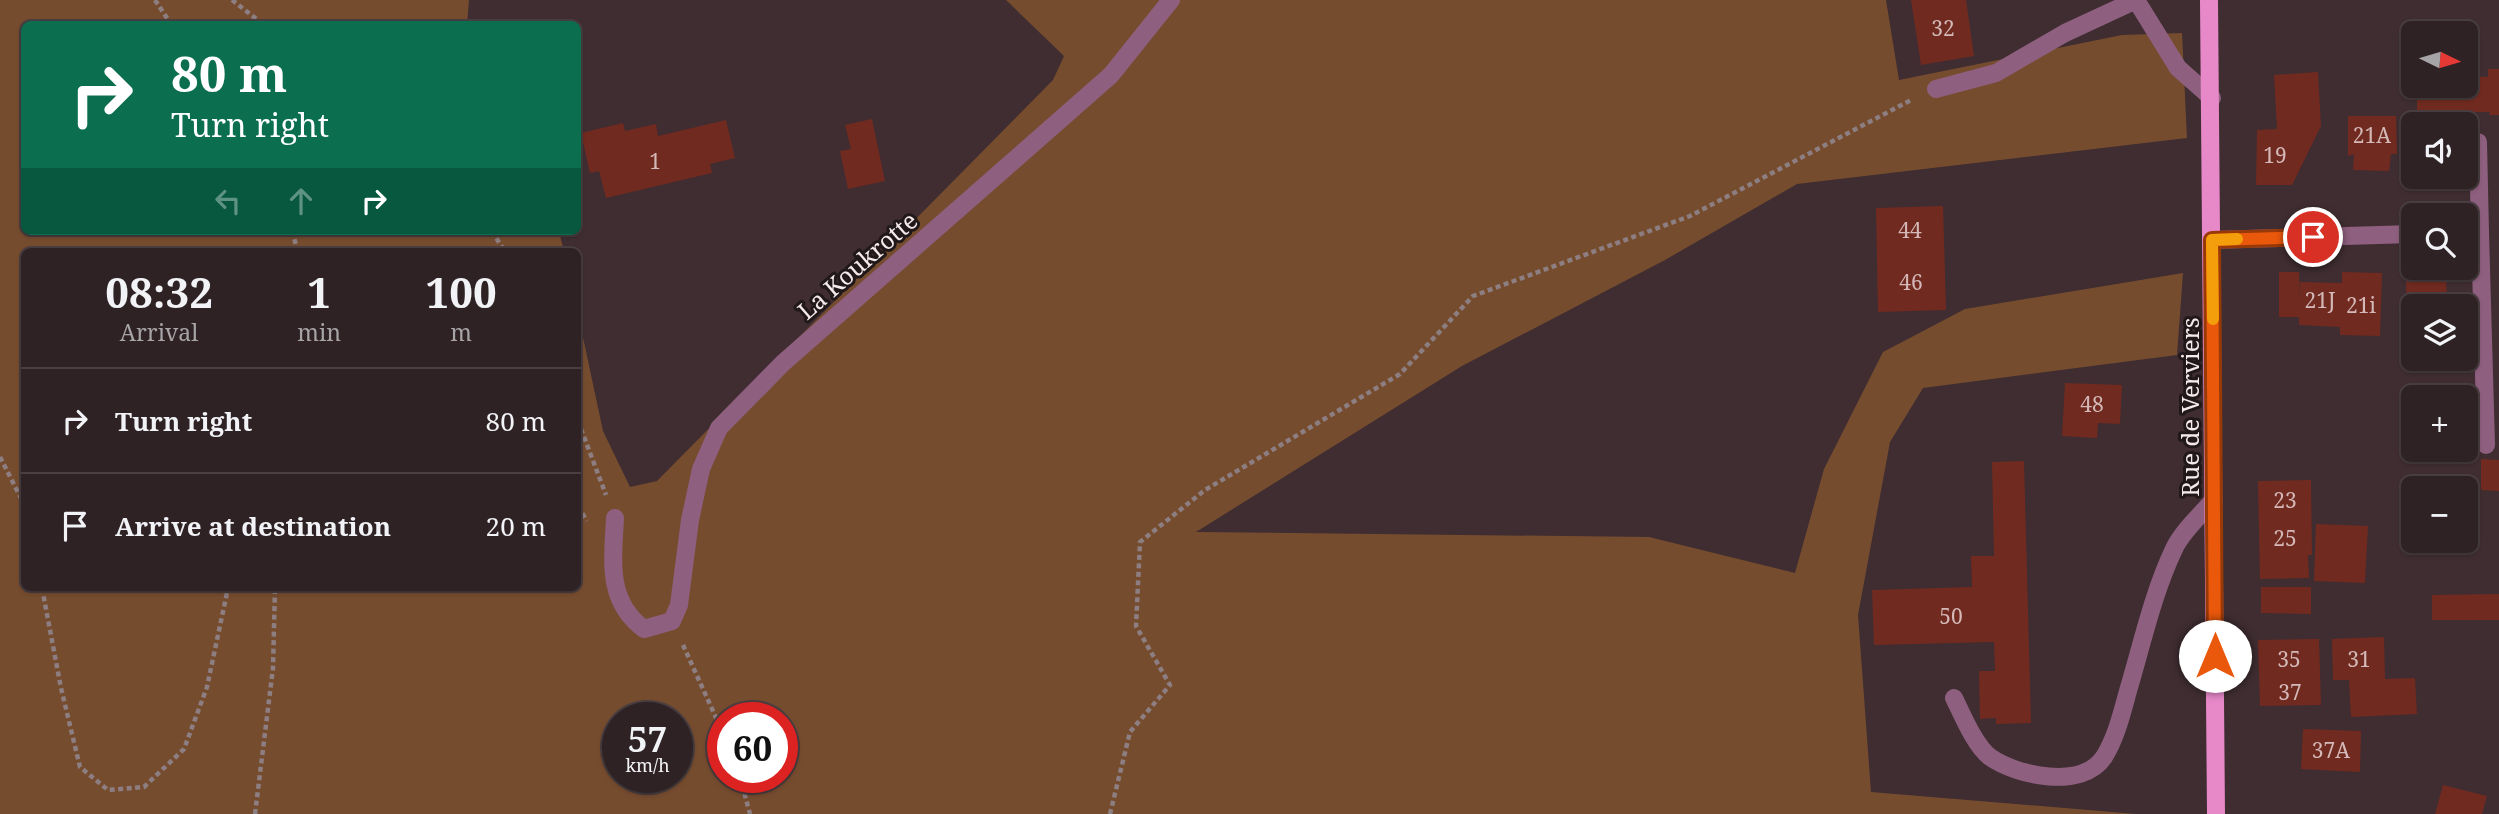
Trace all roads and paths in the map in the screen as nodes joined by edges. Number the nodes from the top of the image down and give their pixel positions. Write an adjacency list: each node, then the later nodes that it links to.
1 (155, 0): 6 (path)
2 (232, 0): 7 (path)
3 (1171, 0): 22 (street, La Koukrotte)
4 (2136, 0): 8 (street); 9 (street)
5 (2210, 0): 9 (main road, Rue de Verviers)
6 (169, 21)
7 (259, 21)
8 (1936, 89): 28 (path)
9 (2212, 98): 11 (main road, Rue de Verviers)
10 (2401, 234): 11 (street)
11 (2212, 240): 17 (main road, Rue de Verviers)
12 (2476, 280): 14 (street)
13 (581, 429): 18 (path)
14 (2486, 445)
15 (0, 457): 16 (path)
16 (21, 498)
17 (2214, 499): 23 (street); 29 (main road, Rue de Verviers)
18 (615, 518): 22 (street)
19 (43, 591): 20 (path)
20 (227, 591)
21 (275, 591): 26 (path)
22 (672, 621): 24 (path)
23 (1954, 698)
24 (709, 702)
25 (744, 793): 27 (path)
26 (255, 814)
27 (750, 814)
28 (1110, 814)
29 (2216, 814)

